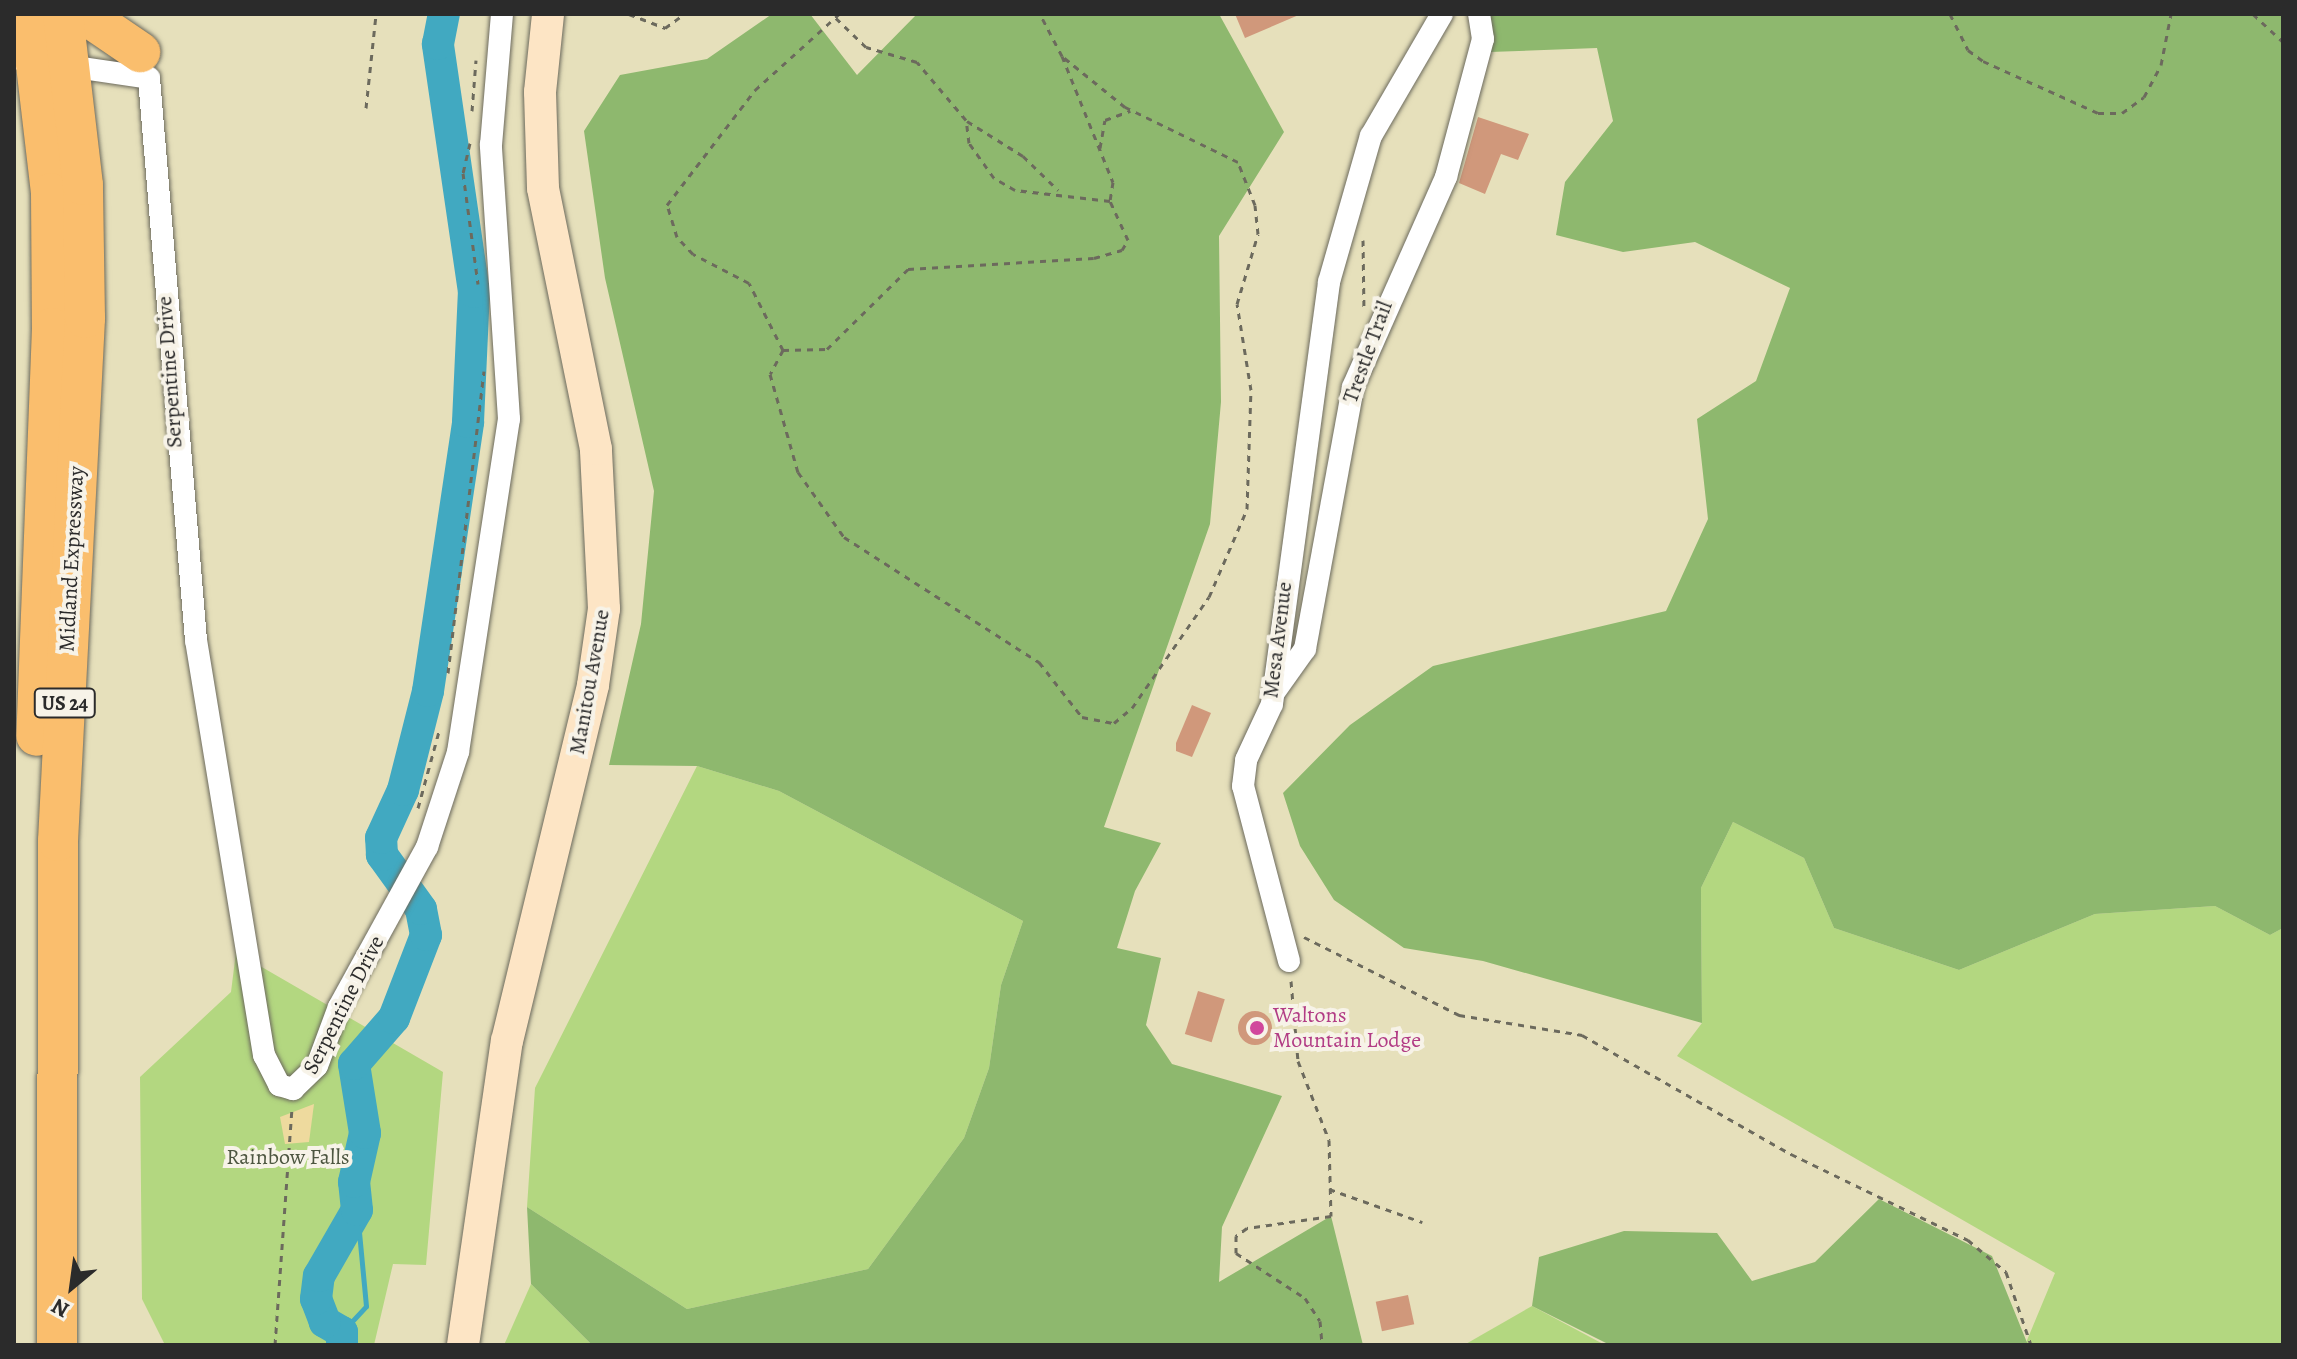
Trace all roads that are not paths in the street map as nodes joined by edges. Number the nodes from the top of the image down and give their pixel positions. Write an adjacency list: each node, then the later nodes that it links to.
1 (30, 14): 9 (highway, Midland Expressway / US 24)
2 (63, 14): 9 (highway, Midland Expressway / US 24)
3 (84, 14): 10 (highway)
4 (126, 14): 10 (street, Serpentine Drive)
5 (502, 14): 10 (street, Serpentine Drive)
6 (548, 14): 17 (main road, Manitou Avenue)
7 (1442, 14): 13 (street, Mesa Avenue)
8 (1479, 14): 13 (street, Trestle Trail)
9 (34, 63): 10 (street); 12 (highway, Midland Expressway / US 24); 16 (highway, Midland Expressway / US 24)
10 (144, 65)
11 (14, 95): 12 (highway)
12 (52, 316): 15 (highway, Midland Expressway / US 24)
13 (1273, 694): 14 (street, Mesa Avenue)
14 (1289, 961)
15 (32, 1345)
16 (57, 1345)
17 (463, 1345)

